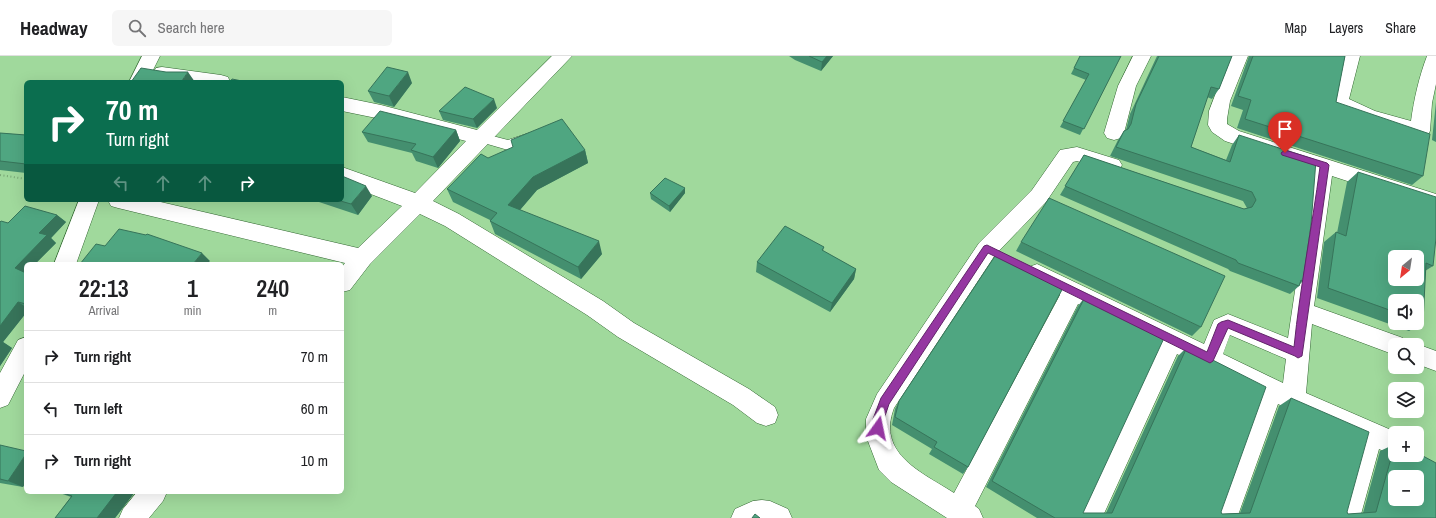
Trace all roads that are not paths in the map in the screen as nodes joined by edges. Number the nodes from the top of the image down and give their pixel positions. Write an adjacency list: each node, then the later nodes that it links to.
1 (563, 56): 11 (street)
2 (1142, 56): 10 (street)
3 (1239, 56): 12 (street)
4 (1351, 56): 5 (street)
5 (1436, 56)
6 (144, 70): 7 (street)
7 (207, 80)
8 (344, 104): 11 (street)
9 (543, 132): 11 (lane)
10 (1114, 133)
11 (480, 138): 19 (street)
12 (1324, 165): 18 (street); 26 (street)
13 (1130, 172): 15 (street)
14 (344, 177): 19 (street)
15 (1038, 196): 20 (street); 21 (street)
16 (88, 202): 23 (street)
17 (126, 202): 22 (street)
18 (1436, 202)
19 (418, 203): 22 (street); 37 (street)
20 (1060, 205)
21 (1004, 257): 25 (street); 41 (street)
22 (362, 258): 24 (street)
23 (66, 262)
24 (344, 280)
25 (1073, 291): 27 (street); 41 (street)
26 (1302, 311): 28 (street); 30 (street)
27 (1171, 341): 32 (street); 45 (street)
28 (1388, 342)
29 (24, 351): 35 (street)
30 (1298, 353): 32 (street); 36 (street)
31 (1424, 357): 33 (street)
32 (1210, 358): 34 (street)
33 (1436, 361)
34 (1271, 389): 36 (street); 46 (street)
35 (0, 397)
36 (1293, 399): 38 (street)
37 (766, 415)
38 (1371, 433): 39 (street); 47 (street)
39 (1388, 441)
40 (152, 494): 42 (street)
41 (965, 515)
42 (132, 518)
43 (744, 518): 44 (street)
44 (779, 518)
45 (1089, 518)
46 (1224, 518)
47 (1347, 518)

